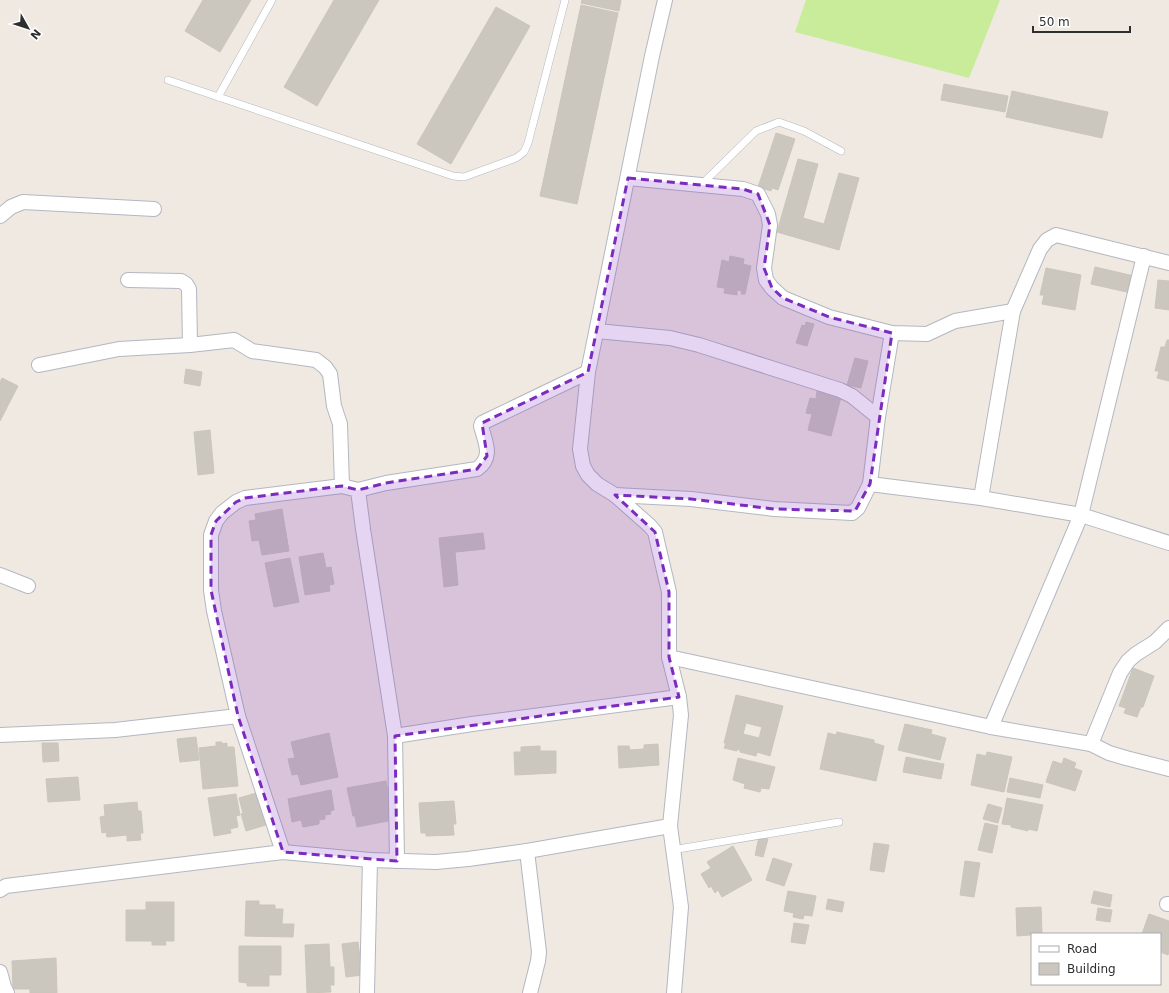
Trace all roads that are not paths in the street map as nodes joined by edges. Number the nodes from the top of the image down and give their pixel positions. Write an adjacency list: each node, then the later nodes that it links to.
1 (272, 0): 6 (lane)
2 (556, 0): 4 (lane)
3 (665, 0): 8 (street)
4 (564, 1): 6 (lane)
5 (168, 80): 6 (lane)
6 (218, 97)
7 (841, 151): 9 (lane)
8 (628, 178): 9 (street); 16 (street)
9 (702, 184): 17 (street)
10 (154, 210): 11 (street)
11 (0, 216)
12 (1144, 256): 13 (street); 15 (street); 27 (street)
13 (1169, 263)
14 (128, 280): 18 (street)
15 (1013, 311): 17 (street); 26 (street)
16 (597, 331): 20 (street); 21 (street)
17 (892, 333): 21 (street)
18 (190, 345): 19 (street); 23 (street)
19 (39, 365)
20 (588, 372): 24 (street); 25 (street)
21 (878, 417): 22 (street)
22 (870, 484): 25 (street); 26 (street)
23 (342, 486): 24 (street); 34 (street)
24 (358, 490): 37 (street)
25 (615, 495): 32 (street)
26 (981, 498): 27 (street)
27 (1081, 515): 28 (street); 35 (street)
28 (1169, 543)
29 (0, 575): 30 (street)
30 (28, 586)
31 (1169, 628): 38 (street)
32 (669, 658): 33 (street); 35 (street)
33 (679, 697): 37 (street); 41 (street)
34 (238, 716): 36 (street); 44 (street)
35 (991, 727): 38 (street)
36 (0, 735)
37 (395, 736): 46 (street)
38 (1091, 744): 39 (street)
39 (1169, 770)
40 (839, 822): 42 (lane)
41 (670, 826): 42 (street); 43 (street)
42 (672, 850): 52 (street)
43 (528, 851): 46 (street); 51 (street)
44 (283, 852): 45 (street); 47 (street)
45 (370, 860): 46 (street); 50 (street)
46 (397, 861)
47 (0, 890)
48 (0, 972): 49 (street)
49 (7, 993)
50 (366, 993)
51 (530, 993)
52 (674, 993)

